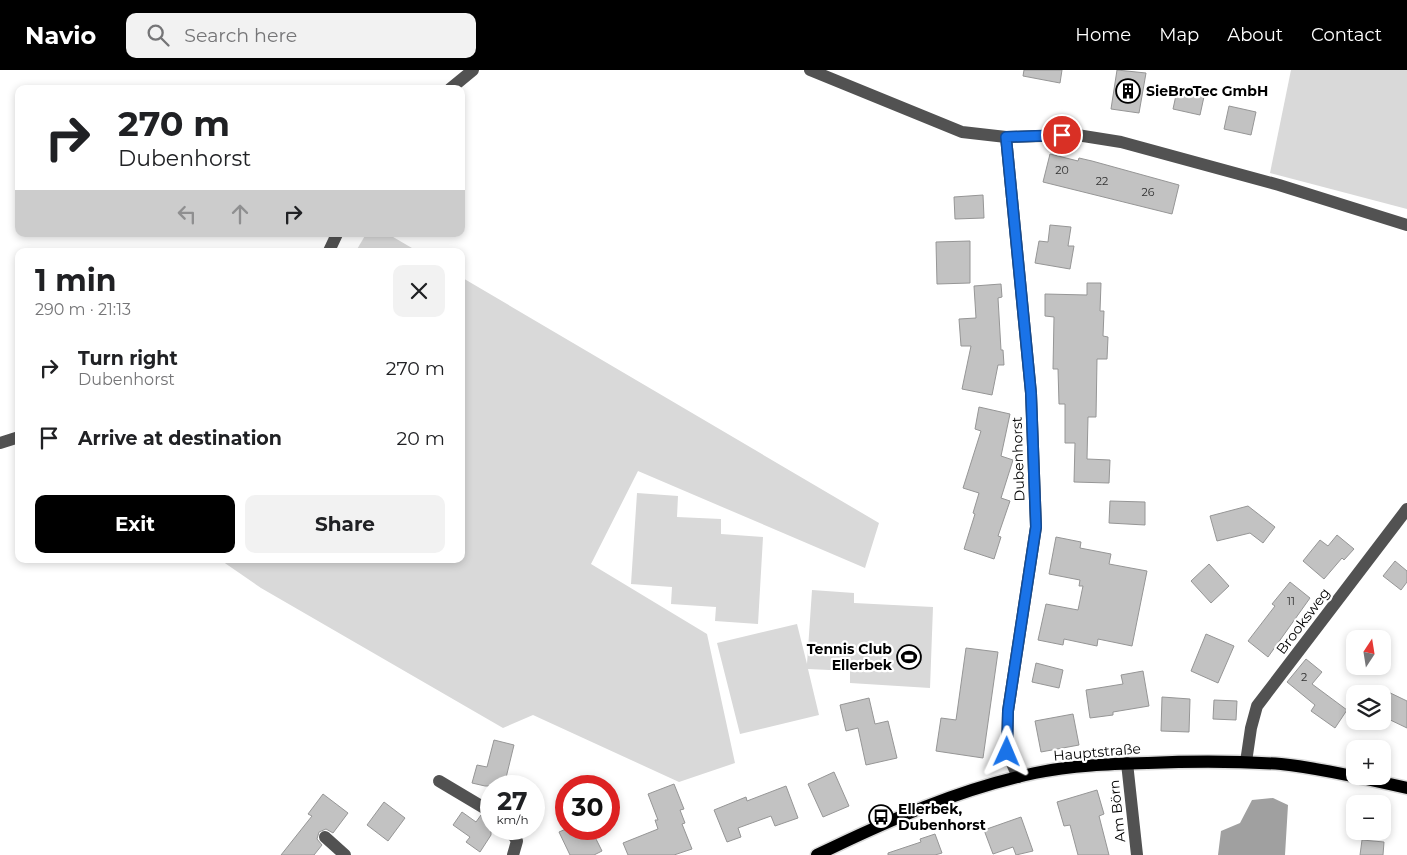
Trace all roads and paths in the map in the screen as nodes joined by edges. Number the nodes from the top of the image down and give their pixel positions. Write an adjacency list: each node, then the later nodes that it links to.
1 (473, 70): 3 (street)
2 (810, 70): 4 (street)
3 (455, 85)
4 (1006, 137): 5 (street); 11 (street, Dubenhorst)
5 (1407, 225)
6 (15, 438): 7 (street)
7 (0, 444)
8 (1407, 509): 9 (street, Brooksweg)
9 (1246, 762): 10 (main road, Hauptstraße); 13 (main road, Hauptstraße)
10 (1127, 763): 11 (main road, Hauptstraße); 20 (street, Am Börn)
11 (1018, 777): 19 (main road, Hauptstraße)
12 (439, 780): 14 (street)
13 (1407, 788)
14 (480, 805)
15 (325, 837): 17 (street)
16 (515, 840): 18 (street)
17 (345, 855)
18 (512, 855)
19 (816, 855)
20 (1137, 855)

